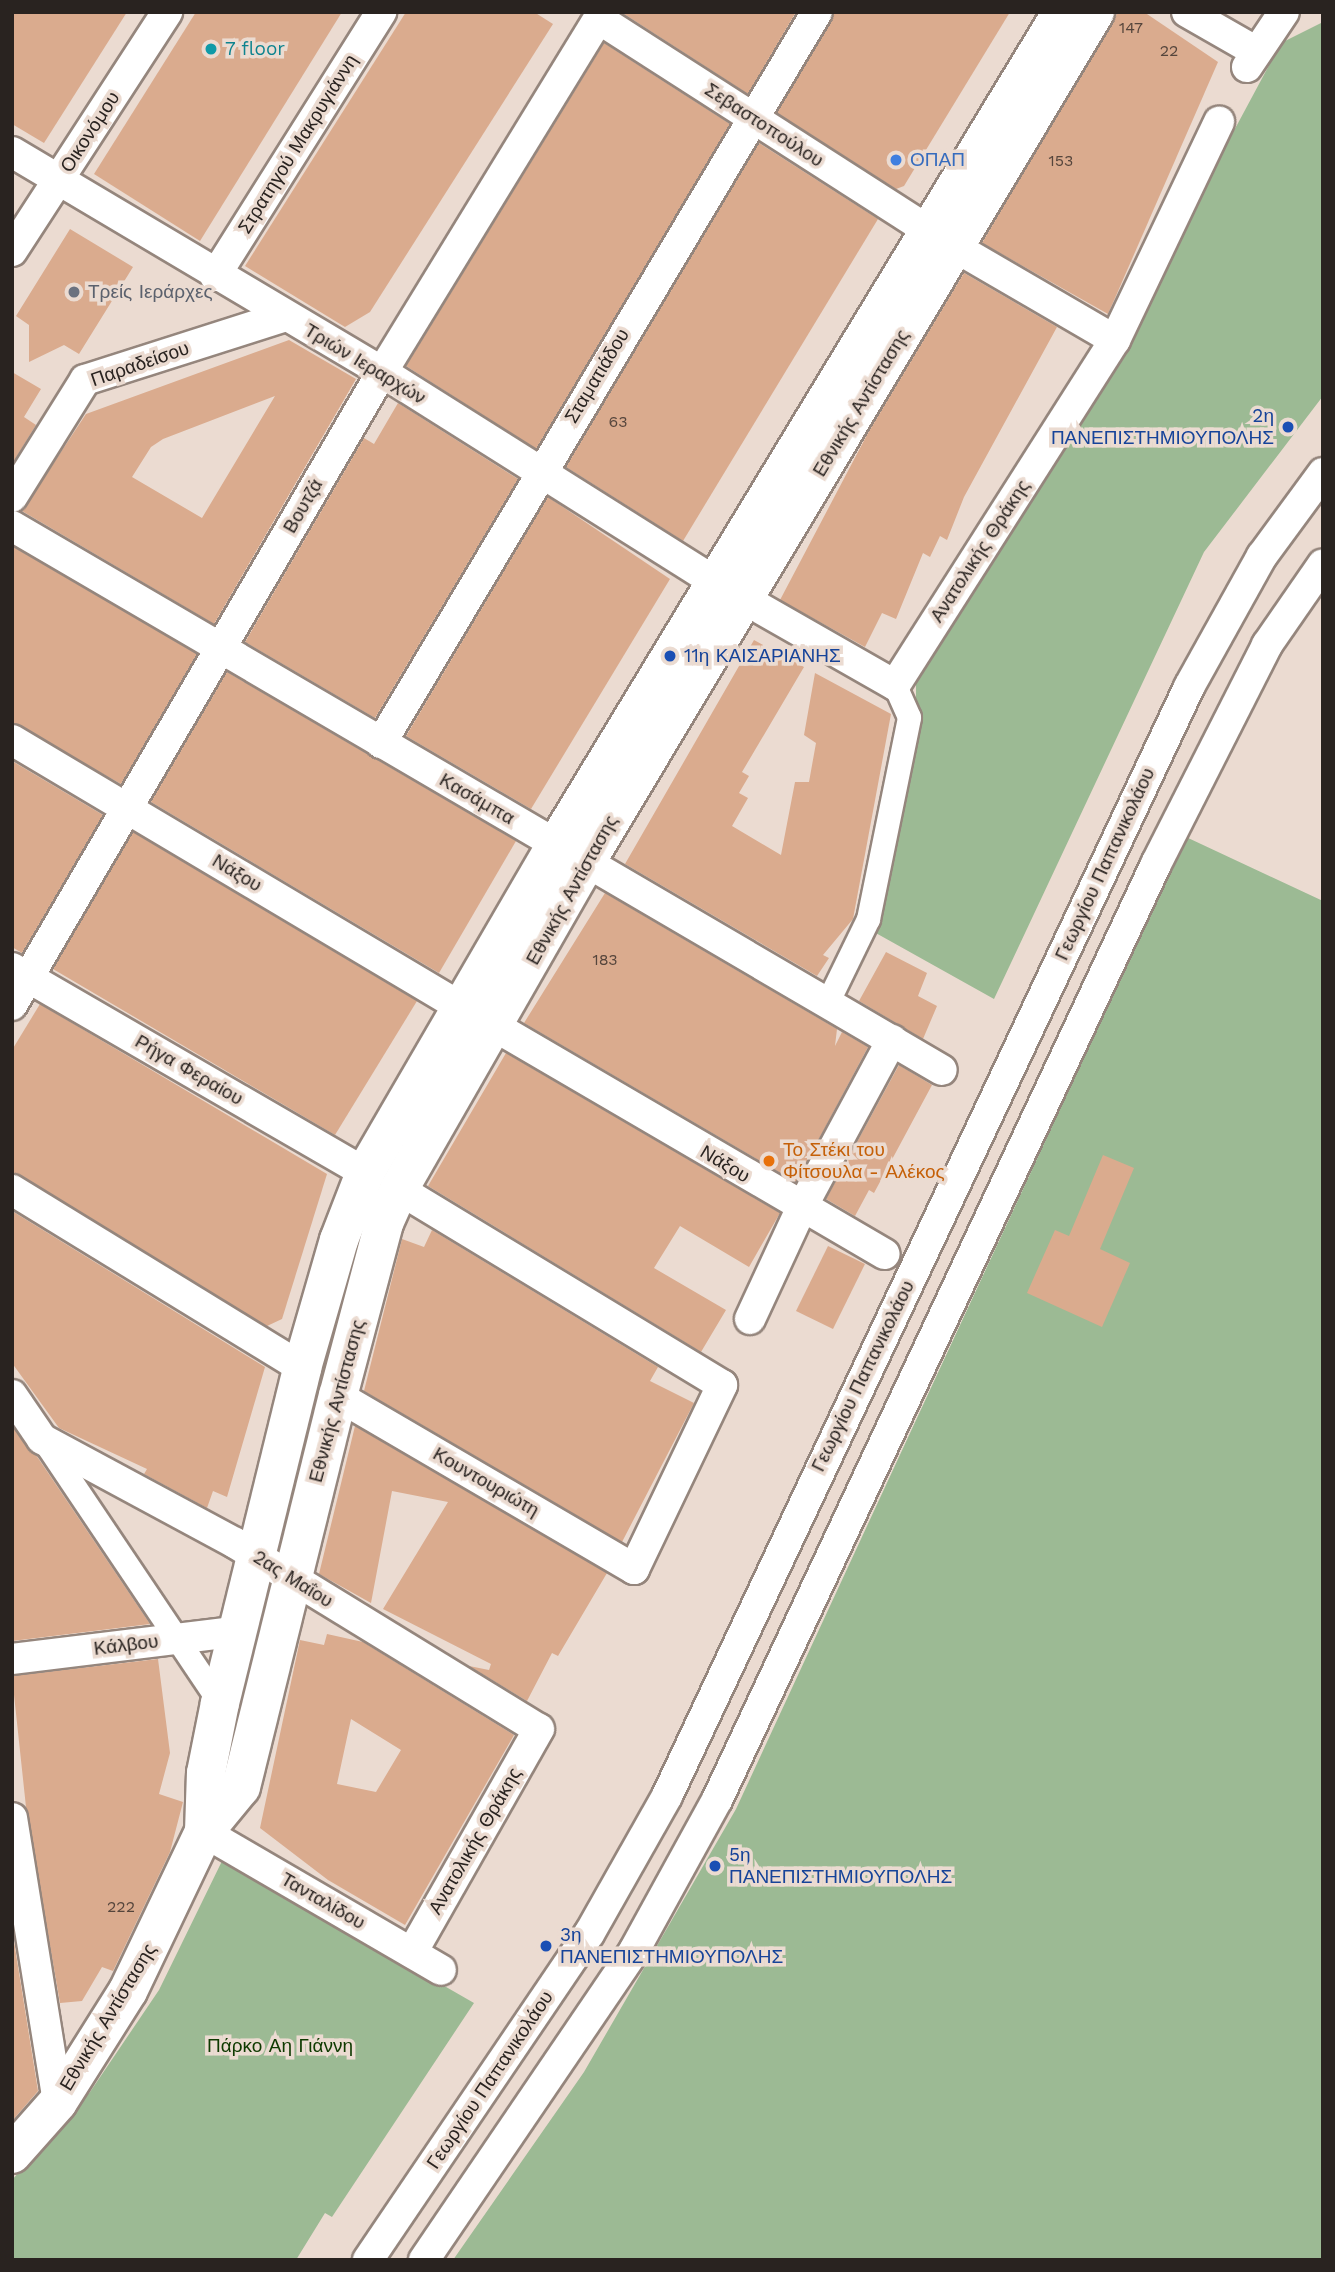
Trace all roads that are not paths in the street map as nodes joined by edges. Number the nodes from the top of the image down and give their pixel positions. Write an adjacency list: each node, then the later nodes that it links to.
1 (167, 12): 12 (street, Οικονόμου)
2 (381, 12): 15 (street, Στρατηγού Μακρυγιάννη)
3 (817, 12): 9 (street, Σταματιάδου)
4 (1062, 12): 13 (main road, Εθνικής Αντίστασης)
5 (1095, 12): 13 (main road, Εθνικής Αντίστασης)
6 (1187, 12): 7 (street)
7 (1284, 12)
8 (601, 16): 9 (street, Σεβαστοπούλου); 18 (street, Βουτζά)
9 (753, 118): 13 (street, Σεβαστοπούλου); 19 (street, Σταματιάδου)
10 (1219, 122): 17 (street, Ανατολικής Θράκης)
11 (12, 152): 12 (street, Τριών Ιεραρχών)
12 (58, 180): 14 (street, Οικονόμου); 15 (street, Τριών Ιεραρχών)
13 (942, 239): 17 (street, Σεβαστοπούλου); 24 (main road, Εθνικής Αντίστασης)
14 (12, 251)
15 (215, 276): 16 (street, Τριών Ιεραρχών)
16 (285, 316): 18 (street, Τριών Ιεραρχών); 21 (street, Παραδείσου)
17 (1115, 340): 26 (street, Ανατολικής Θράκης)
18 (382, 372): 19 (street, Τριών Ιεραρχών); 25 (street, Βουτζά)
19 (539, 472): 24 (street, Τριών Ιεραρχών); 28 (street, Σταματιάδου)
20 (1323, 473): 60 (street, Γεωργίου Παπανικολάου)
21 (12, 498)
22 (12, 526): 25 (street, Κασάμπα)
23 (1323, 564): 61 (street)
24 (730, 590): 26 (street, Τριών Ιεραρχών); 30 (main road, Εθνικής Αντίστασης)
25 (220, 648): 28 (street, Κασάμπα); 29 (street, Βουτζά)
26 (895, 685): 32 (street)
27 (12, 740): 29 (street, Νάξου)
28 (381, 743): 30 (street, Κασάμπα)
29 (126, 808): 31 (street, Βουτζά); 34 (street, Νάξου)
30 (571, 854): 32 (street, Κασάμπα); 34 (main road, Εθνικής Αντίστασης); 35 (main road, Εθνικής Αντίστασης)
31 (20, 972): 33 (street, Βουτζά); 38 (street, Ρήγα Φεραίου)
32 (827, 1003): 36 (street, Κασάμπα)
33 (12, 1005)
34 (461, 1006): 38 (main road, Εθνικής Αντίστασης)
35 (496, 1027): 40 (main road, Εθνικής Αντίστασης); 41 (street, Νάξου)
36 (892, 1041): 37 (street, Κασάμπα); 41 (street)
37 (942, 1070)
38 (365, 1173): 44 (main road, Εθνικής Αντίστασης)
39 (12, 1189): 44 (street)
40 (399, 1189): 45 (main road, Εθνικής Αντίστασης); 45 (street, Κουντουριώτη)
41 (801, 1209): 42 (street, Νάξου); 43 (street)
42 (885, 1254)
43 (750, 1320)
44 (302, 1368): 47 (main road, Εθνικής Αντίστασης)
45 (338, 1396): 48 (main road, Εθνικής Αντίστασης)
46 (23, 1417): 47 (street, 2ας Μαΐου); 50 (street, 2ας Μαΐου)
47 (258, 1557): 48 (street, 2ας Μαΐου); 49 (main road, Εθνικής Αντίστασης)
48 (291, 1579): 53 (street, 2ας Μαΐου); 55 (main road, Εθνικής Αντίστασης)
49 (239, 1631): 50 (street, Κάλβου); 52 (main road, Εθνικής Αντίστασης)
50 (181, 1639): 51 (street, Κάλβου); 52 (street, 2ας Μαΐου)
51 (12, 1659)
52 (220, 1703): 55 (main road, Εθνικής Αντίστασης)
53 (539, 1729): 56 (street, Ανατολικής Θράκης)
54 (12, 1818): 58 (street)
55 (204, 1832): 56 (street, Τανταλίδου); 58 (main road, Εθνικής Αντίστασης)
56 (412, 1953): 57 (street, Τανταλίδου)
57 (441, 1970)
58 (58, 2102): 59 (main road, Εθνικής Αντίστασης)
59 (12, 2154)
60 (368, 2260)
61 (424, 2260)

